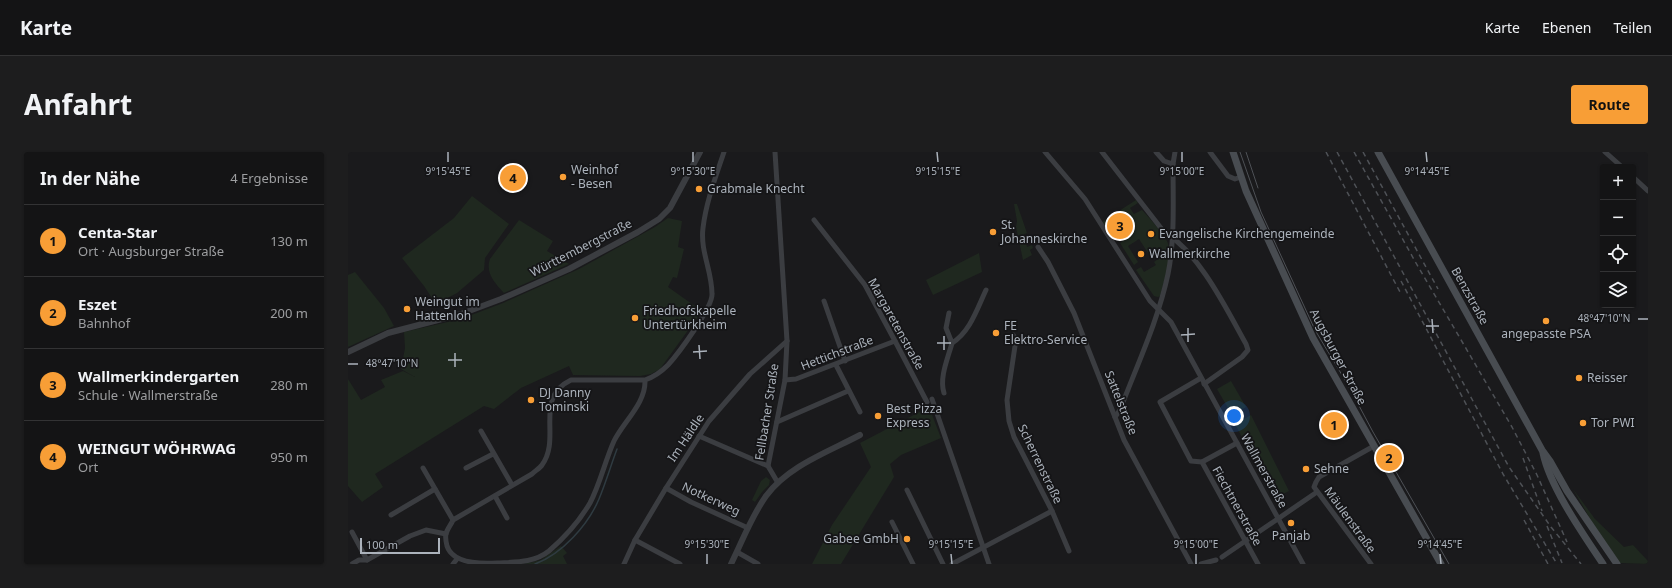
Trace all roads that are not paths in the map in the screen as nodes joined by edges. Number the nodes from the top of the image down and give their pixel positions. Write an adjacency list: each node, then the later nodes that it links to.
1 (700, 152): 28 (street, Württembergstraße)
2 (724, 152): 32 (street)
3 (775, 152): 25 (street, Fellbacher Straße)
4 (1045, 152): 22 (street, Wallmerstraße)
5 (1102, 152): 18 (street)
6 (1156, 152): 12 (street)
7 (1175, 152): 12 (street)
8 (1210, 152): 14 (street)
9 (1233, 152): 14 (main road, Augsburger Straße)
10 (1378, 152): 47 (main road, Benzstraße)
11 (1605, 152): 13 (street)
12 (1173, 164): 18 (street)
13 (1619, 164)
14 (1241, 177): 46 (main road, Augsburger Straße)
15 (1636, 180): 16 (street)
16 (1648, 191)
17 (814, 220): 26 (street, Margaretenstraße)
18 (1172, 236): 22 (street); 34 (street)
19 (1038, 247): 40 (street, Sattelstraße)
20 (986, 290): 27 (street)
21 (824, 301): 29 (street)
22 (1159, 309): 31 (street, Wallmerstraße); 40 (street)
23 (949, 313): 27 (street)
24 (1013, 335): 60 (street, Scherrenstraße)
25 (787, 341): 33 (street, Fellbacher Straße); 44 (street, Im Häldle)
26 (895, 341): 29 (street, Hettichstraße); 38 (street, Margaretenstraße)
27 (952, 343): 36 (street)
28 (348, 352)
29 (845, 361): 30 (street, Hettichstraße)
30 (836, 365): 33 (street, Hettichstraße); 35 (street)
31 (1201, 378): 34 (street, Wallmerstraße); 49 (street, Fiechtnerstraße)
32 (645, 380): 54 (street); 75 (street)
33 (785, 380): 41 (street, Fellbacher Straße)
34 (1204, 384): 45 (street, Wallmerstraße)
35 (848, 391): 39 (street); 41 (street)
36 (944, 393)
37 (932, 399): 71 (street)
38 (926, 402)
39 (860, 412)
40 (1115, 417): 88 (street, Sattelstraße)
41 (777, 422): 50 (street, Fellbacher Straße)
42 (481, 431): 48 (street)
43 (860, 435): 53 (street)
44 (699, 436): 50 (street); 55 (street, Im Häldle)
45 (1237, 443): 49 (street); 64 (street, Wallmerstraße)
46 (1374, 446): 57 (street); 93 (main road, Augsburger Straße)
47 (1542, 450): 94 (main road, Benzstraße); 95 (main road, Benzstraße)
48 (493, 454): 52 (street); 54 (street)
49 (1202, 462): 70 (street, Fiechtnerstraße)
50 (768, 466): 53 (street, Fellbacher Straße)
51 (423, 468): 56 (street)
52 (466, 468)
53 (778, 483): 66 (street)
54 (512, 485): 59 (street)
55 (666, 488): 66 (street, Notkerweg); 69 (street, Im Häldle)
56 (435, 489): 61 (street); 63 (street)
57 (1316, 489): 64 (street); 92 (street, Mäulenstraße)
58 (907, 490): 85 (street)
59 (495, 496): 62 (street); 63 (street)
60 (1052, 511): 71 (street); 72 (street, Scherrenstraße)
61 (391, 515)
62 (507, 518)
63 (453, 520): 68 (street)
64 (1278, 520): 70 (street); 91 (street, Wallmerstraße)
65 (892, 522): 84 (street)
66 (748, 528): 73 (street)
67 (352, 532): 76 (street)
68 (446, 534): 75 (street); 76 (street)
69 (635, 540): 80 (street, Im Häldle); 81 (street)
70 (1246, 541): 74 (street); 90 (street, Fiechtnerstraße)
71 (984, 548): 86 (street); 87 (street)
72 (1069, 551)
73 (737, 552): 82 (street); 83 (street)
74 (1222, 557)
75 (457, 559): 79 (street)
76 (367, 560): 78 (street)
77 (1216, 560): 89 (street)
78 (352, 564)
79 (453, 564)
80 (624, 564)
81 (680, 564)
82 (730, 564)
83 (758, 564)
84 (913, 564)
85 (943, 564)
86 (952, 564)
87 (989, 564)
88 (1191, 564)
89 (1201, 564)
90 (1258, 564)
91 (1303, 564)
92 (1370, 564)
93 (1441, 564)
94 (1603, 564)
95 (1617, 564)

